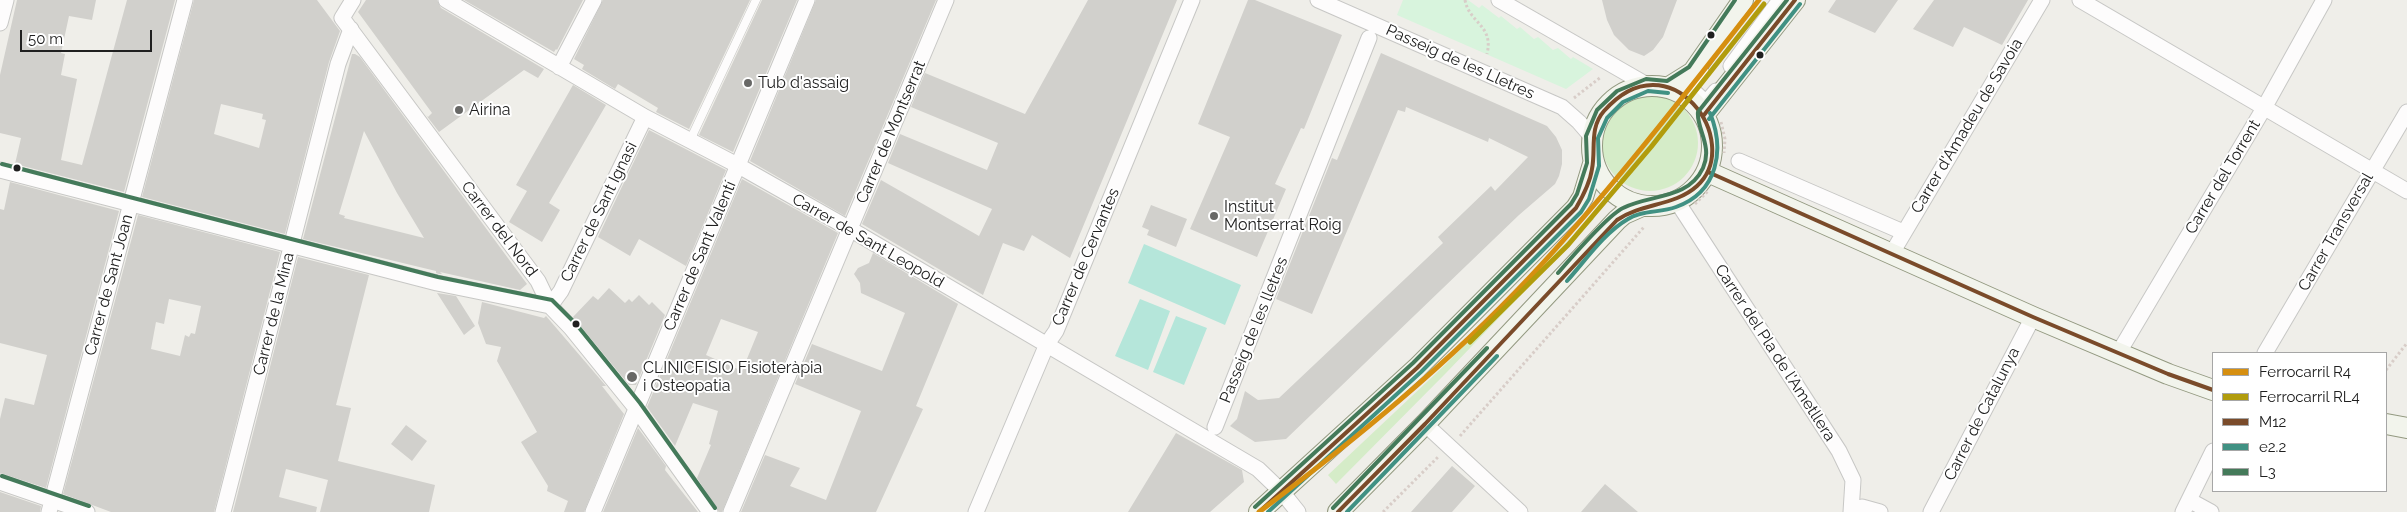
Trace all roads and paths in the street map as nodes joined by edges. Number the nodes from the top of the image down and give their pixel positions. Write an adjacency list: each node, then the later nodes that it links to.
1 (6, 0): 20 (street)
2 (185, 0): 41 (street, Carrer de Sant Joan)
3 (353, 0): 21 (street, Carrer de la Mina)
4 (446, 0): 24 (street, Carrer de Sant Leopold)
5 (594, 0): 24 (street)
6 (756, 0): 32 (lane)
7 (807, 0): 35 (street, Carrer de Sant Valentí)
8 (946, 0): 44 (street, Carrer de Montserrat)
9 (1192, 0): 51 (street, Carrer de Cervantes)
10 (1318, 0): 31 (street, Passeig de les Lletres)
11 (1465, 0): 23 (path)
12 (1499, 0): 25 (street)
13 (1744, 0): 26 (street)
14 (1751, 0): 15 (street)
15 (1780, 0)
16 (1795, 0): 29 (street)
17 (2042, 0): 45 (street, Carrer d'Amadeu de Savoia)
18 (2080, 0): 27 (street)
19 (2324, 0): 27 (street, Carrer del Torrent)
20 (0, 23)
21 (346, 24): 46 (street, Carrer de la Mina); 48 (street, Carrer del Nord)
22 (1369, 38): 59 (street, Passeig de les lletres)
23 (1487, 54)
24 (559, 67): 30 (street, Carrer de Sant Leopold)
25 (1647, 85): 26 (street); 31 (street)
26 (1669, 87): 29 (street)
27 (2264, 108): 37 (street); 52 (street, Carrer del Torrent)
28 (2407, 112): 37 (street, Carrer Transversal)
29 (1704, 115): 38 (street)
30 (645, 117): 32 (street, Carrer de Sant Leopold); 48 (street, Carrer de Sant Ignasi)
31 (1592, 137): 34 (street)
32 (693, 142): 35 (street, Carrer de Sant Leopold)
33 (1739, 161): 43 (street)
34 (1593, 164): 42 (street); 63 (street)
35 (739, 166): 44 (street, Carrer de Sant Leopold); 56 (street, Carrer de Sant Valentí)
36 (0, 170): 41 (street)
37 (2372, 170): 39 (street); 53 (street, Carrer Transversal)
38 (1708, 172): 40 (street); 47 (street)
39 (2407, 191)
40 (1676, 200): 42 (street); 76 (street, Carrer del Pla de l'Ametllera)
41 (129, 205): 46 (street); 64 (street, Carrer de Sant Joan)
42 (1642, 206): 57 (street)
43 (1880, 222): 45 (street); 47 (street)
44 (850, 229): 51 (street, Carrer de Sant Leopold); 70 (street, Carrer de Montserrat)
45 (1903, 232): 47 (street, Carrer d'Amadeu de Savoia)
46 (292, 244): 48 (street); 67 (street, Carrer de la Mina)
47 (1892, 253): 49 (street)
48 (550, 306): 56 (street, Carrer del Nord)
49 (2033, 317): 52 (street); 78 (street, Carrer de Catalunya)
50 (2407, 343): 54 (path)
51 (1046, 344): 63 (street, Carrer de Sant Leopold); 71 (street, Carrer de Cervantes)
52 (2119, 352): 55 (street)
53 (2266, 352)
54 (2387, 369)
55 (2212, 390)
56 (635, 407): 68 (street, Carrer de Sant Valentí); 69 (street, Carrer del Nord)
57 (1425, 424): 74 (street); 75 (street)
58 (2387, 424): 60 (street)
59 (1215, 427)
60 (2407, 428)
61 (2212, 453): 65 (street)
62 (0, 482): 64 (street)
63 (1282, 492): 72 (street); 73 (street, Carrer de Sant Leopold)
64 (51, 506): 66 (street)
65 (2186, 506): 79 (street)
66 (87, 512)
67 (223, 512)
68 (592, 512)
69 (710, 512)
70 (731, 512)
71 (976, 512)
72 (1259, 512)
73 (1298, 512)
74 (1338, 512)
75 (1520, 512)
76 (1851, 512): 77 (street)
77 (1880, 512)
78 (1931, 512)
79 (2211, 512)

